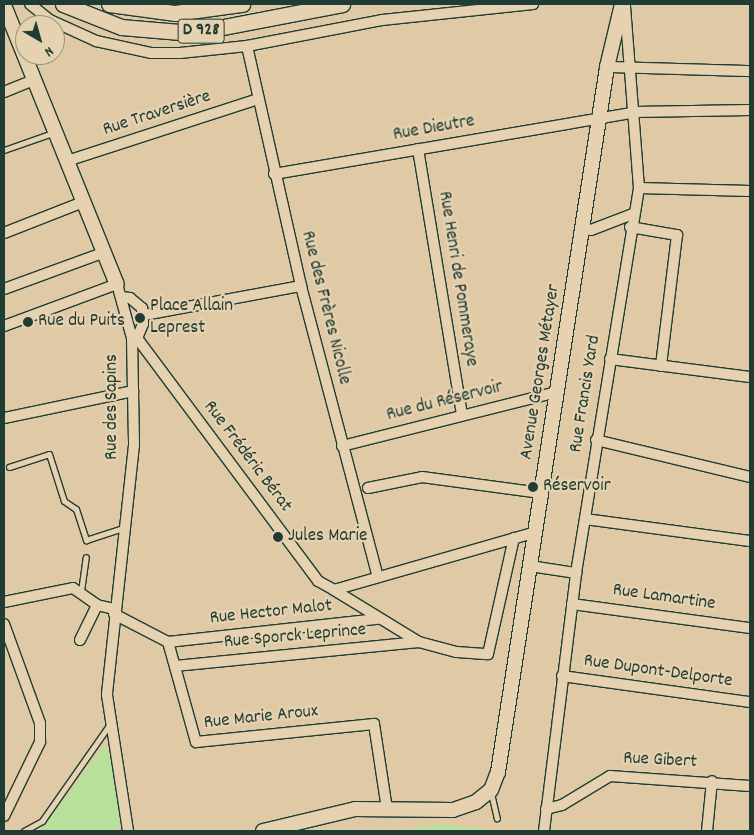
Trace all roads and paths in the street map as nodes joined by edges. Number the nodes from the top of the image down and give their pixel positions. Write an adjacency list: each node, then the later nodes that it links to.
1 (30, 4): 11 (street)
2 (63, 4): 5 (main road, D 928)
3 (109, 4): 9 (main road, D 928)
4 (242, 4): 9 (main road, D 928)
5 (342, 4)
6 (532, 4): 11 (street)
7 (624, 4): 12 (street, Avenue Georges Métayer); 13 (street, Rue Francis Yard)
8 (4, 5): 10 (street, Rue des Sapins)
9 (175, 8)
10 (9, 33): 15 (street, Rue des Sapins)
11 (247, 46): 17 (street, Rue des Frères Nicolle)
12 (607, 67): 13 (street); 20 (street, Avenue Georges Métayer)
13 (630, 70): 14 (street); 19 (street, Rue Francis Yard)
14 (750, 71)
15 (33, 80): 16 (street); 21 (street, Rue des Sapins)
16 (4, 92)
17 (258, 99): 24 (street, Rue Traversière); 25 (street, Rue des Frères Nicolle)
18 (750, 110): 19 (street, Rue Dieutre)
19 (635, 112): 20 (street, Rue Dieutre); 26 (street, Rue Francis Yard)
20 (599, 118): 22 (street, Rue Dieutre); 30 (street, Avenue Georges Métayer)
21 (55, 132): 23 (lane); 24 (street, Rue des Sapins)
22 (418, 149): 25 (street, Rue Dieutre); 45 (street, Rue Henri de Pommeraye)
23 (4, 150)
24 (67, 161): 28 (street, Rue des Sapins)
25 (274, 174): 34 (street, Rue des Frères Nicolle)
26 (639, 188): 27 (street); 29 (street, Rue Francis Yard)
27 (750, 192)
28 (83, 202): 32 (street); 33 (street, Rue des Sapins)
29 (633, 214): 30 (street); 31 (street, Rue Francis Yard)
30 (582, 228): 44 (street, Avenue Georges Métayer)
31 (630, 228): 40 (street, Rue Francis Yard); 41 (street)
32 (4, 233)
33 (104, 252): 35 (street); 36 (street, Rue des Sapins)
34 (301, 286): 37 (street); 48 (street, Rue des Frères Nicolle)
35 (4, 289)
36 (119, 290): 37 (street); 38 (street); 39 (street, Rue des Sapins)
37 (144, 315): 39 (street)
38 (4, 326)
39 (134, 338): 43 (street, Rue des Sapins); 62 (street, Rue Frédéric Bérat)
40 (610, 359): 41 (street); 47 (street, Rue Francis Yard)
41 (661, 366): 42 (street)
42 (750, 377)
43 (133, 391): 46 (street); 54 (street, Rue des Sapins)
44 (557, 392): 45 (street, Rue du Réservoir); 52 (street, Avenue Georges Métayer)
45 (462, 415): 48 (street, Rue du Réservoir)
46 (4, 418)
47 (596, 440): 50 (street); 53 (street, Rue Francis Yard)
48 (342, 446): 61 (street, Rue des Frères Nicolle)
49 (9, 467): 54 (lane)
50 (750, 477)
51 (368, 488): 52 (street)
52 (542, 493): 55 (street, Avenue Georges Métayer)
53 (586, 519): 57 (street); 60 (street, Rue Francis Yard)
54 (125, 528): 67 (street, Rue des Sapins)
55 (536, 532): 56 (street); 59 (street, Avenue Georges Métayer)
56 (514, 538): 61 (street); 73 (street)
57 (750, 541)
58 (86, 557): 63 (lane)
59 (530, 566): 60 (street); 80 (street, Avenue Georges Métayer)
60 (576, 573): 65 (street, Rue Francis Yard)
61 (378, 577): 62 (street)
62 (334, 590): 68 (street, Rue Frédéric Bérat)
63 (81, 591): 64 (street); 66 (street)
64 (4, 602)
65 (572, 604): 70 (street, Rue Lamartine); 75 (street, Rue Francis Yard)
66 (97, 605): 67 (street); 71 (street)
67 (114, 611): 72 (street); 77 (street, Rue des Sapins)
68 (378, 619): 72 (street, Rue Hector Malot); 73 (street, Rue Frédéric Bérat)
69 (4, 624): 83 (street)
70 (750, 628)
71 (80, 640)
72 (168, 642): 74 (street, Rue Marie Aroux)
73 (419, 642): 74 (street, Rue Sporck Leprince)
74 (175, 666): 81 (street, Rue Marie Aroux)
75 (562, 676): 76 (street, Rue Dupont-Delporte); 82 (street, Rue Francis Yard)
76 (750, 702)
77 (110, 723): 85 (lane); 86 (street, Rue des Sapins)
78 (712, 781): 79 (street, Rue Gibert); 82 (street, Rue Gibert); 89 (street)
79 (750, 786)
80 (491, 790): 81 (street); 84 (lane)
81 (387, 809): 87 (street)
82 (546, 809): 88 (street, Rue Francis Yard)
83 (4, 816)
84 (497, 818)
85 (24, 831)
86 (128, 831)
87 (263, 831)
88 (544, 831)
89 (707, 831)

